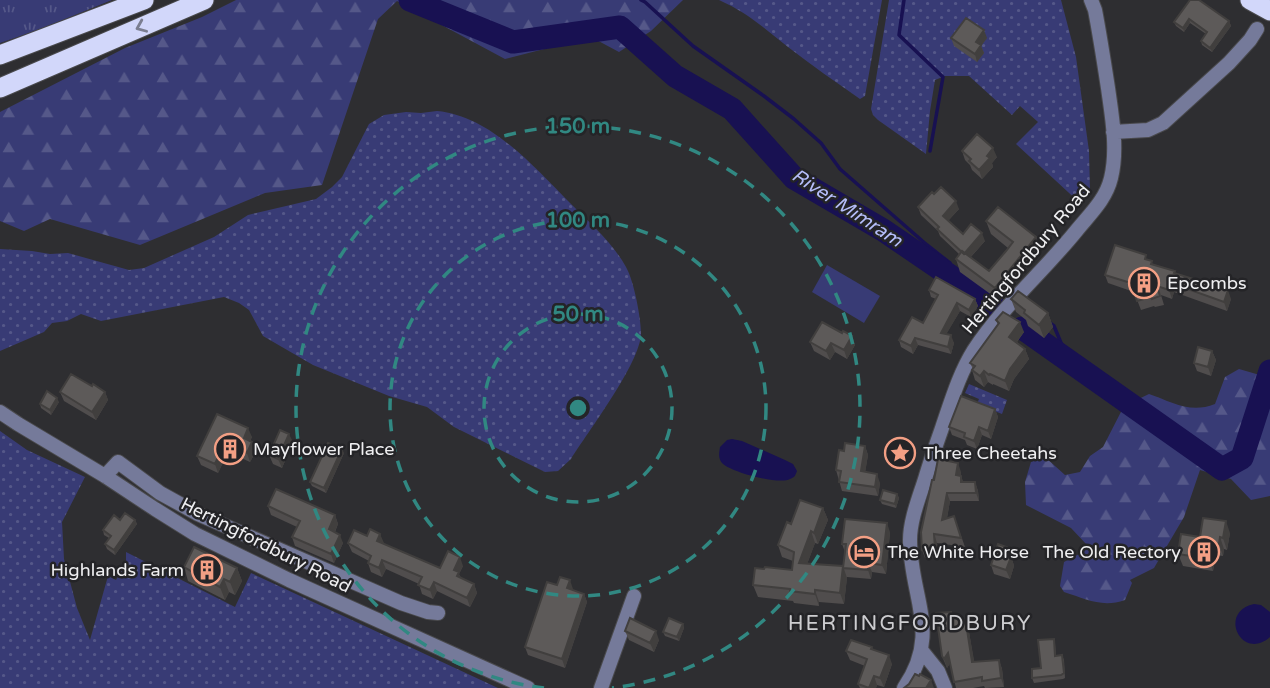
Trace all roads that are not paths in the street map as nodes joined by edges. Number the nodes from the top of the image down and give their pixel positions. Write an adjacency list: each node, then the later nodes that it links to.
1 (144, 0): 7 (highway)
2 (204, 0): 8 (highway, one-way to 8)
3 (1250, 0): 5 (highway)
4 (1095, 3): 9 (street, Hertingfordbury Road)
5 (1270, 11)
6 (1257, 29): 9 (street)
7 (0, 55)
8 (0, 88)
9 (1113, 132): 14 (street, Hertingfordbury Road)
10 (0, 412): 11 (street, Hertingfordbury Road)
11 (105, 476): 13 (street); 15 (street, Hertingfordbury Road)
12 (634, 596): 16 (street)
13 (438, 613)
14 (922, 651): 17 (street, Hertingfordbury Road); 18 (street)
15 (528, 688)
16 (601, 688)
17 (904, 688)
18 (945, 688)

